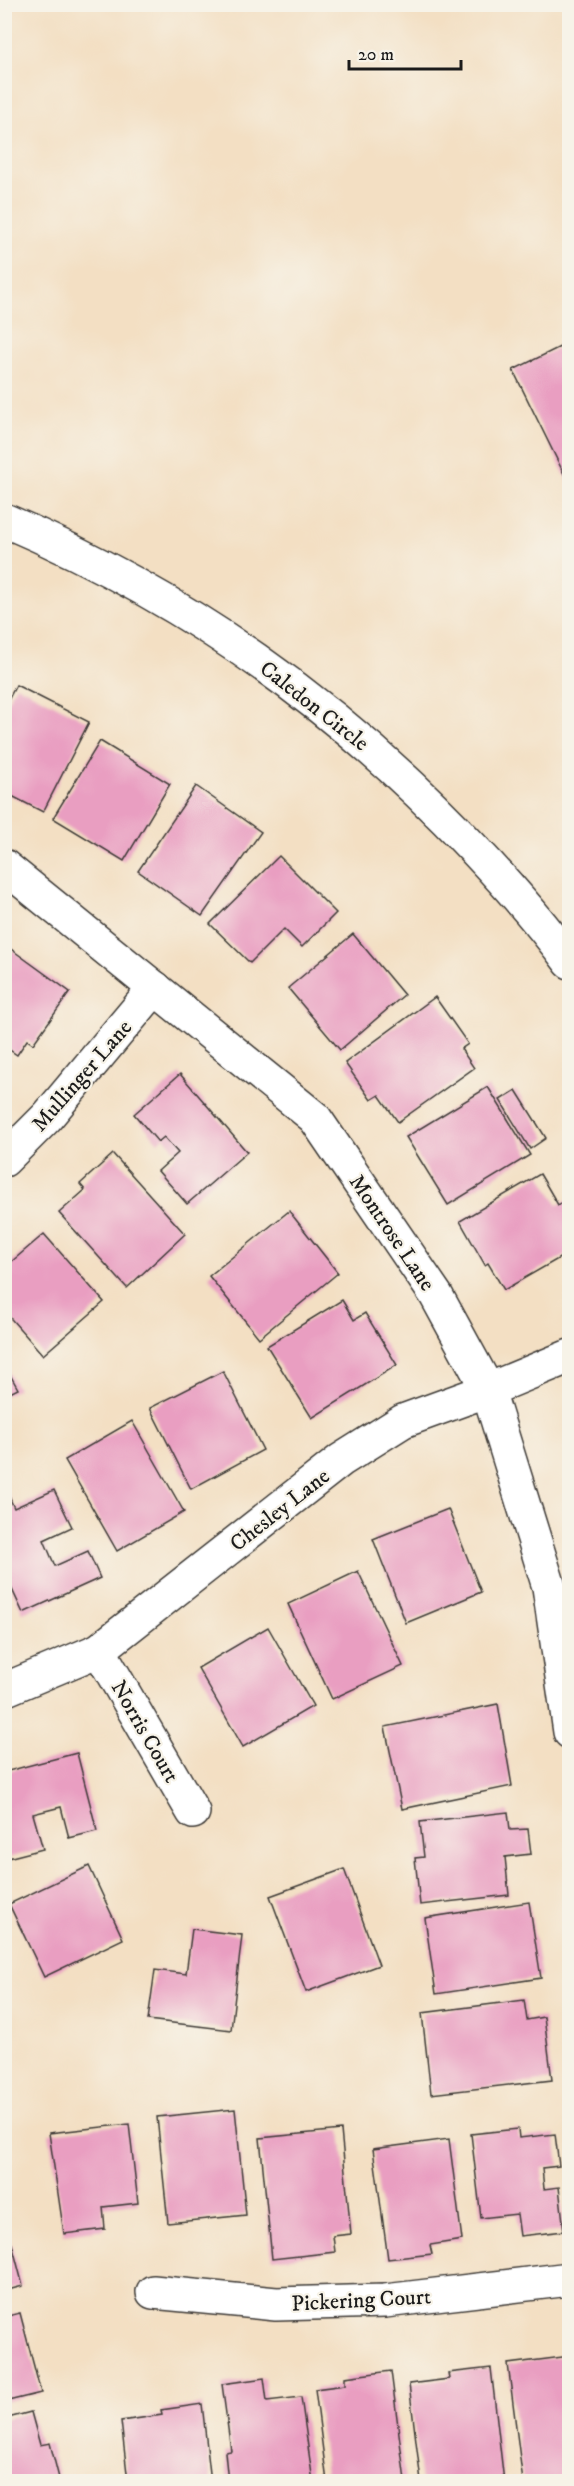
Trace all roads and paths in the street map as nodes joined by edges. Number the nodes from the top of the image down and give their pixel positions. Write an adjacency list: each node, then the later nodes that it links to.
1 (4, 520): 3 (street, Caledon Circle)
2 (4, 866): 4 (street, Montrose Lane)
3 (570, 962)
4 (155, 988): 5 (street, Mullinger Lane); 7 (street, Montrose Lane)
5 (4, 1160)
6 (570, 1356): 7 (street, Chesley Lane)
7 (488, 1390): 8 (street, Chesley Lane); 10 (street, Montrose Lane)
8 (99, 1650): 9 (street, Chesley Lane); 11 (street, Norris Court)
9 (4, 1690)
10 (570, 1732)
11 (193, 1812)
12 (570, 2279): 13 (street, Pickering Court)
13 (153, 2292)

